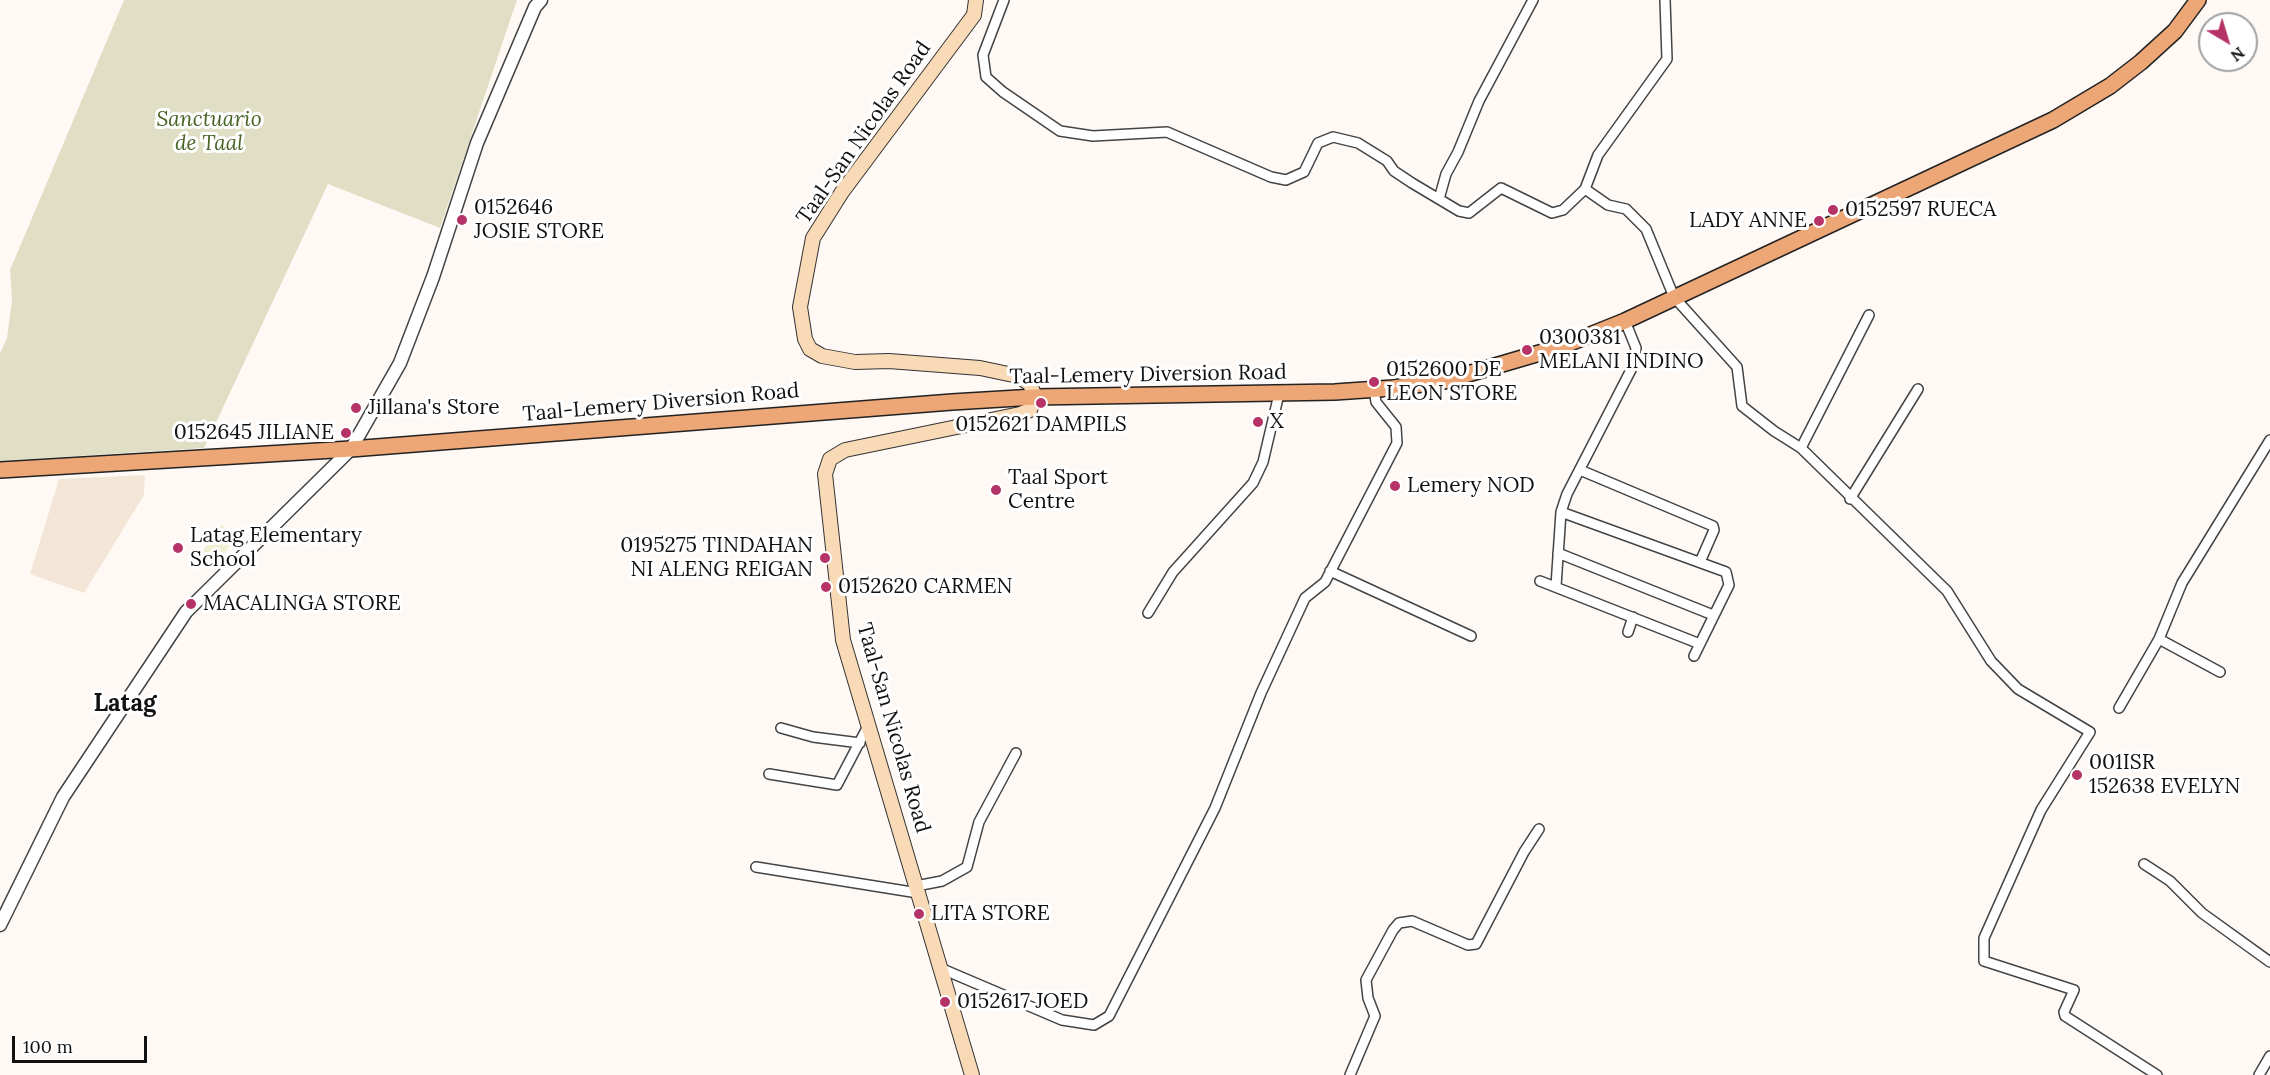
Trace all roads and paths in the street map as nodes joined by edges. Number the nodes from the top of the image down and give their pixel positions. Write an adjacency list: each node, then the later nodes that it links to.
1 (541, 0): 18 (street)
2 (976, 0): 15 (main road, Taal-San Nicolas Road)
3 (1004, 0): 8 (street)
4 (1533, 0): 8 (street)
5 (1665, 0): 7 (street)
6 (2198, 0): 9 (main road, Taal-Lemery Diversion Road)
7 (1585, 189): 8 (street); 9 (street)
8 (1439, 199)
9 (1674, 297): 11 (main road, Taal-Lemery Diversion Road); 17 (street)
10 (1869, 315): 17 (street)
11 (1625, 321): 13 (main road, Taal-Lemery Diversion Road); 20 (street)
12 (1918, 389): 21 (street)
13 (1374, 390): 14 (main road, Taal-Lemery Diversion Road); 25 (street)
14 (1279, 394): 15 (main road, Taal-Lemery Diversion Road); 28 (street)
15 (1035, 397): 18 (main road, Taal-Lemery Diversion Road); 38 (main road, Taal-San Nicolas Road)
16 (2270, 440): 33 (street)
17 (1801, 448): 21 (street)
18 (351, 449): 19 (main road, Taal-Lemery Diversion Road); 47 (street)
19 (0, 470)
20 (1580, 470): 22 (street); 24 (street)
21 (1850, 500): 53 (street)
22 (1561, 512): 23 (street); 24 (street)
23 (1558, 553): 27 (street); 29 (street)
24 (1700, 562): 29 (street)
25 (1330, 571): 32 (street); 49 (street)
26 (1540, 581): 27 (street)
27 (1556, 586): 30 (street)
28 (1148, 613)
29 (1713, 615): 34 (street)
30 (1634, 617): 31 (street); 34 (street)
31 (1628, 632)
32 (1471, 636)
33 (2159, 639): 36 (street); 37 (street)
34 (1700, 644): 35 (street)
35 (1694, 656)
36 (2220, 672)
37 (2119, 708)
38 (869, 724): 40 (street); 46 (main road, Taal-San Nicolas Road)
39 (781, 728): 40 (street)
40 (861, 743): 42 (street)
41 (1016, 753): 46 (street)
42 (769, 774)
43 (1539, 829): 52 (street)
44 (2144, 864): 48 (street)
45 (756, 867): 46 (street)
46 (917, 890): 49 (main road, Taal-San Nicolas Road)
47 (0, 925)
48 (2270, 962)
49 (940, 968): 51 (main road, Taal-San Nicolas Road)
50 (2270, 1056): 54 (street)
51 (972, 1075)
52 (1350, 1075)
53 (2157, 1075)
54 (2259, 1075)

